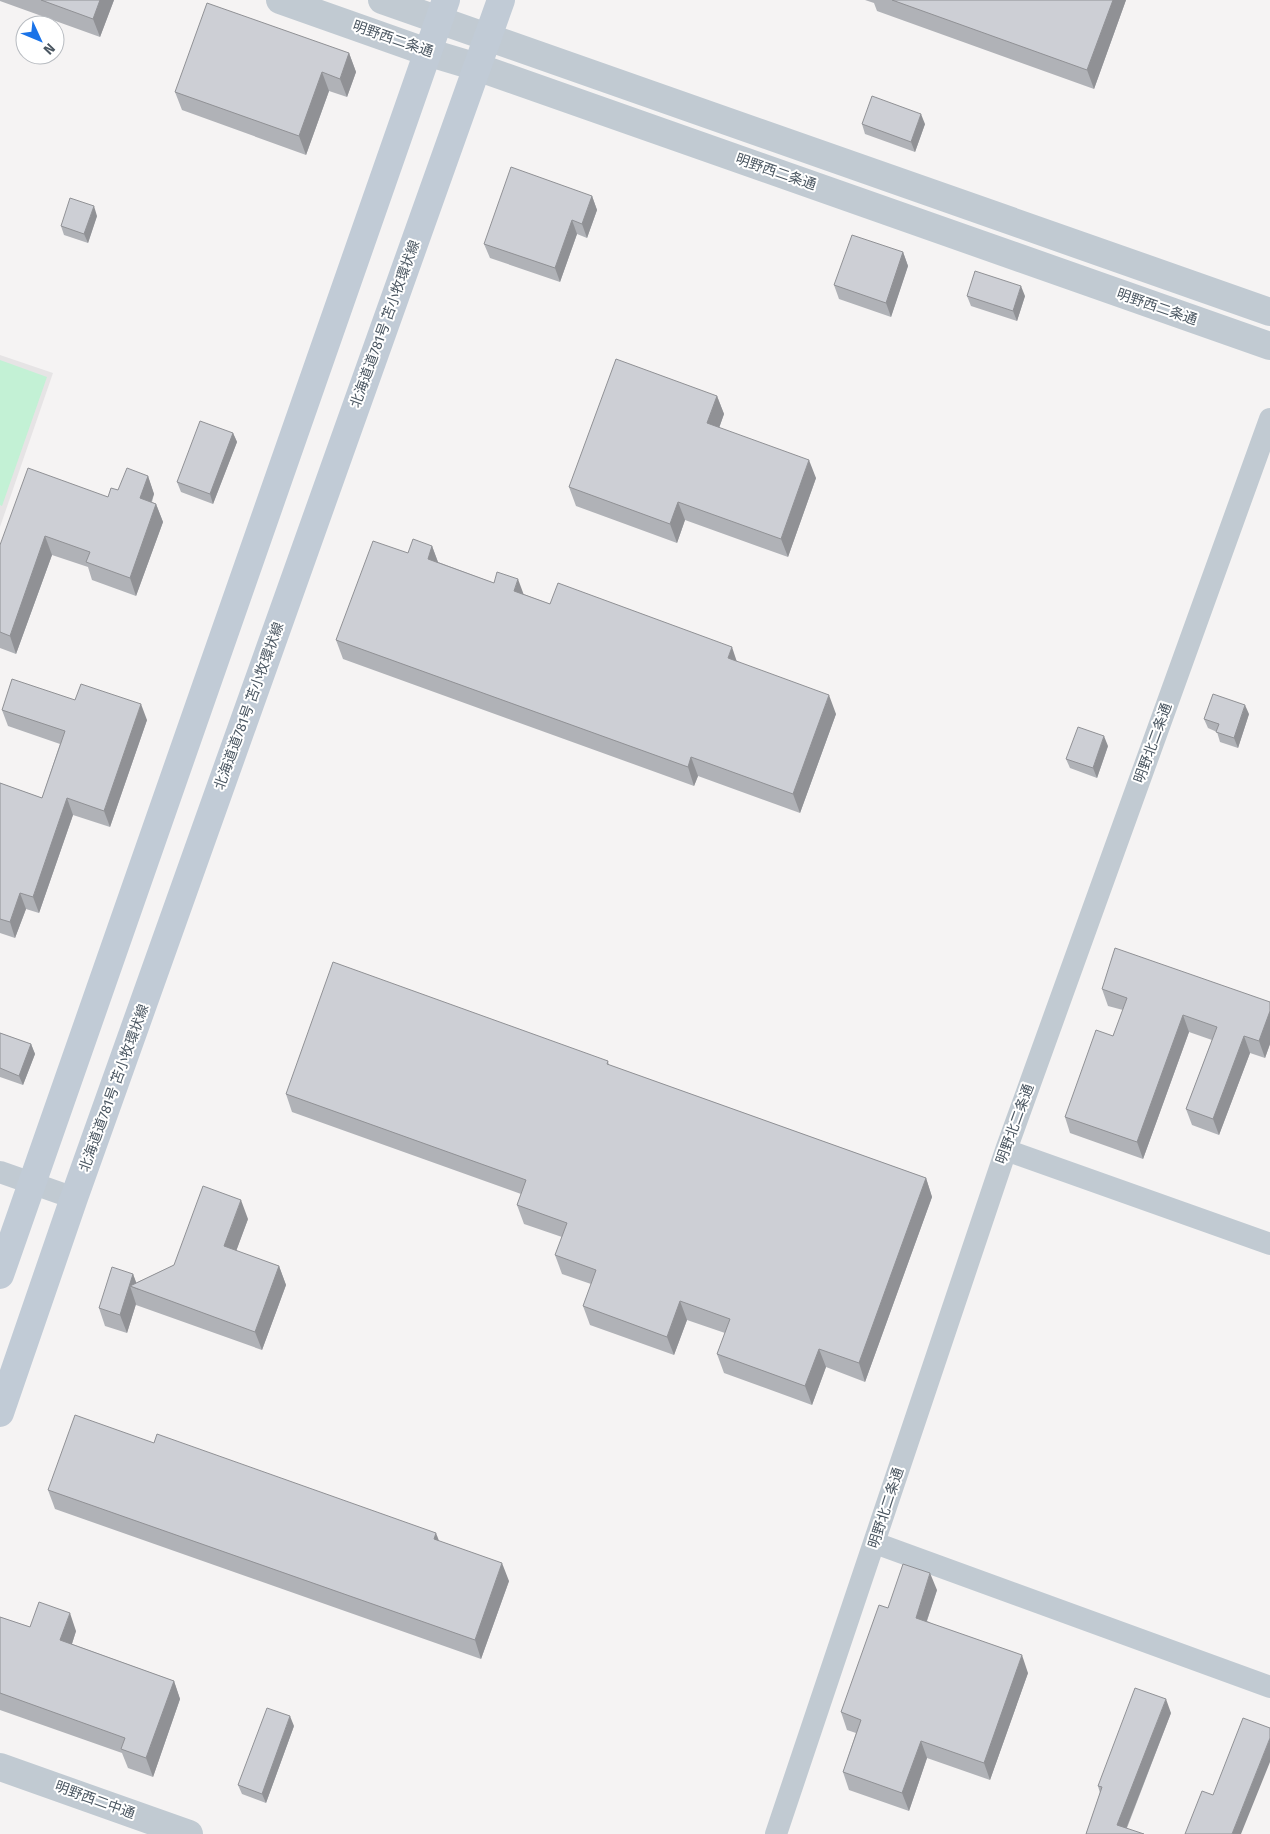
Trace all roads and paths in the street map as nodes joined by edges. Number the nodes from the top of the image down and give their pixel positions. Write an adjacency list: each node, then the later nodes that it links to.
1 (280, 0): 6 (street, 明野西二条通)
2 (382, 0): 4 (street)
3 (501, 0): 5 (main road, 北海道道781号 苫小牧環状線)
4 (442, 10): 5 (street); 6 (main road)
5 (488, 37): 7 (main road, 北海道道781号 苫小牧環状線); 8 (street)
6 (427, 52): 7 (street, 明野西二条通); 13 (main road)
7 (476, 67): 9 (street, 明野西二条通); 14 (main road, 北海道道781号 苫小牧環状線)
8 (1270, 312)
9 (1270, 346)
10 (1270, 419): 11 (street, 明野北二条通)
11 (1006, 1150): 15 (street); 18 (street, 明野北二条通)
12 (0, 1172): 13 (street)
13 (33, 1183): 14 (street); 16 (main road)
14 (74, 1198): 17 (main road, 北海道道781号 苫小牧環状線)
15 (1270, 1244)
16 (0, 1275)
17 (0, 1413)
18 (875, 1543): 19 (street); 22 (street, 明野北二条通)
19 (1270, 1687)
20 (0, 1767): 21 (street, 明野西二中通)
21 (189, 1834)
22 (776, 1834)

